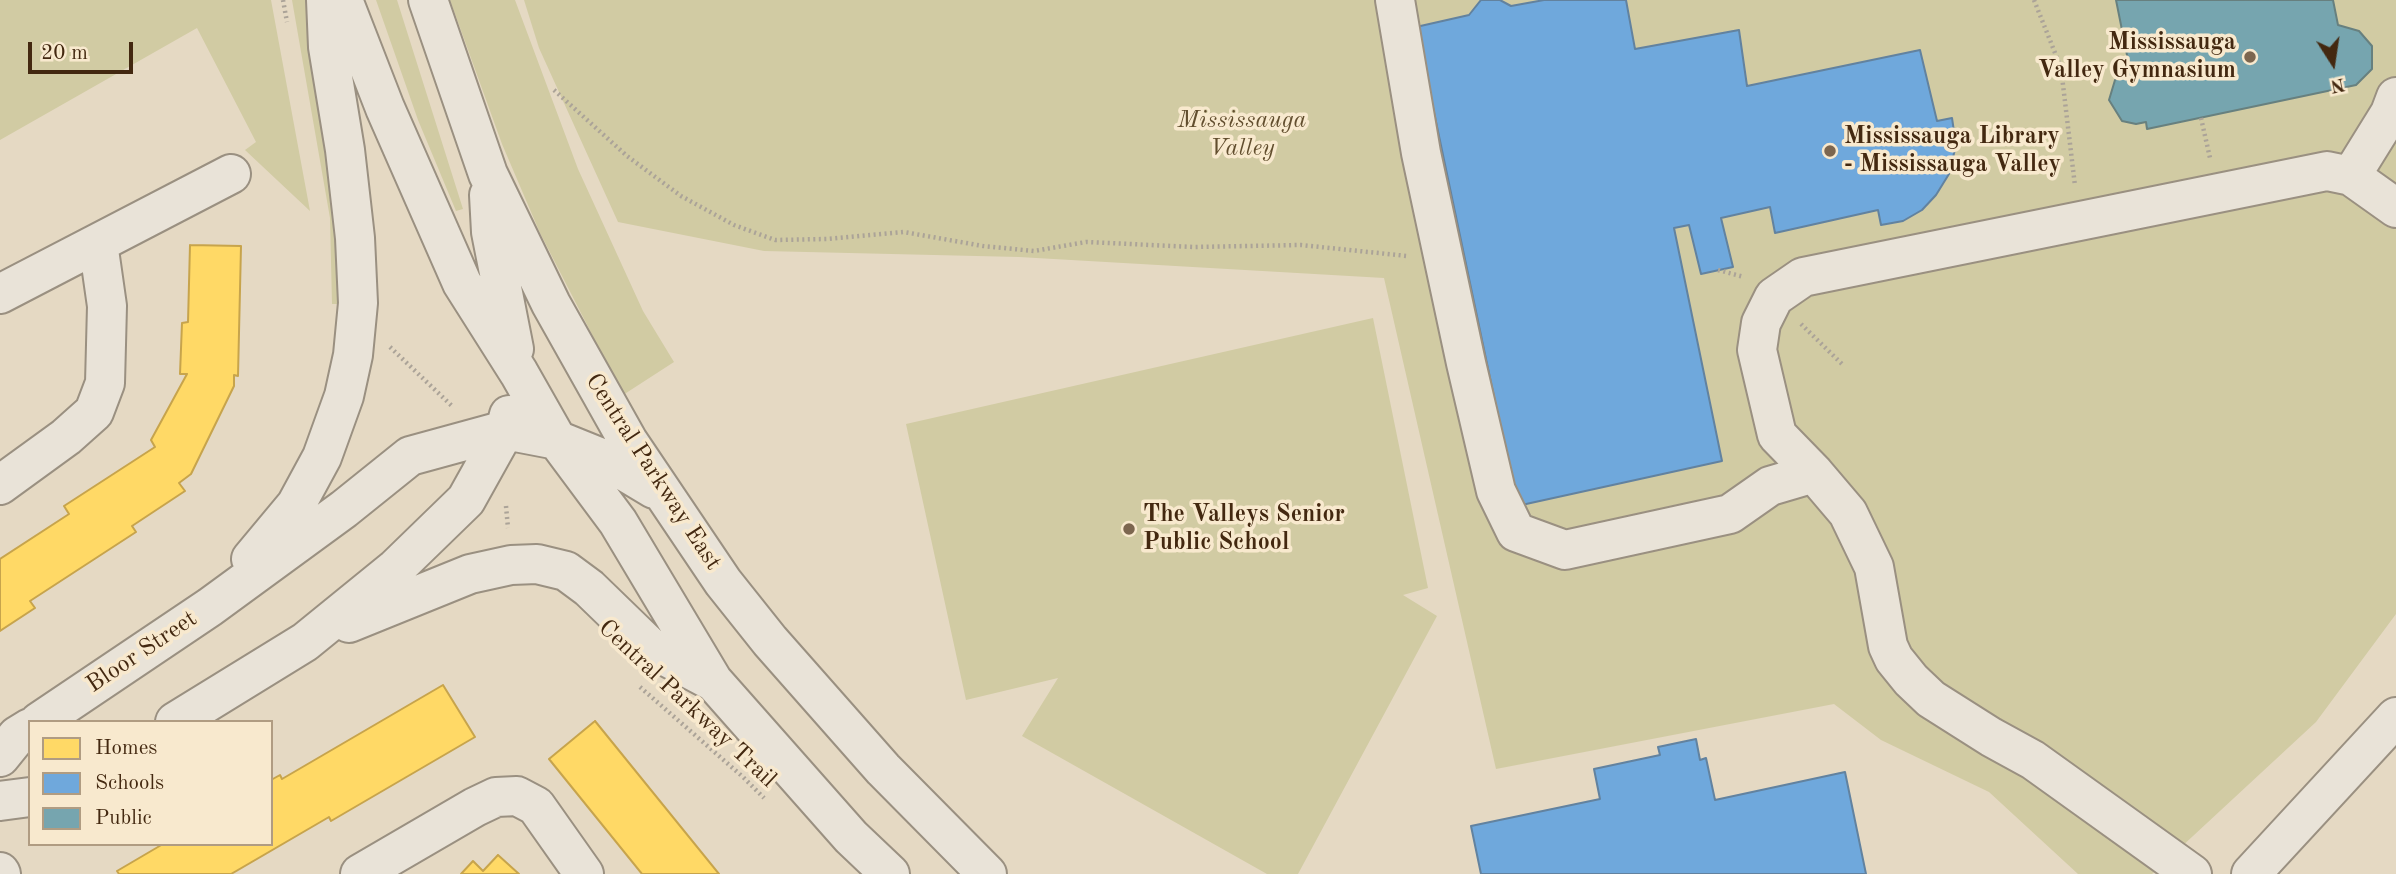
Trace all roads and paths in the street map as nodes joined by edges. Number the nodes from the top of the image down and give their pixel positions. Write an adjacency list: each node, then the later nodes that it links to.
1 (326, 0): 24 (street)
2 (343, 0): 17 (street)
3 (428, 0): 9 (street, Central Parkway East)
4 (1395, 0): 14 (street)
5 (2034, 0): 12 (path)
6 (554, 90): 14 (path)
7 (2396, 97): 10 (street)
8 (231, 174): 13 (street)
9 (488, 174): 17 (street); 23 (street, Central Parkway East)
10 (2351, 176): 11 (street); 12 (street)
11 (2396, 208)
12 (2079, 220): 21 (street)
13 (98, 243): 15 (street); 22 (street)
14 (1446, 260): 21 (street)
15 (0, 294)
16 (388, 345): 18 (path)
17 (519, 373): 19 (street); 20 (street)
18 (454, 408)
19 (505, 430): 20 (street); 24 (street); 25 (street)
20 (557, 440): 23 (street); 26 (street)
21 (1814, 473): 40 (street)
22 (0, 485)
23 (665, 496): 39 (street, Central Parkway East)
24 (210, 607): 29 (street, Bloor Street)
25 (305, 642): 26 (street); 30 (street)
26 (713, 681): 38 (street)
27 (636, 682): 35 (path, Central Parkway Trail)
28 (2396, 717): 41 (street)
29 (42, 720)
30 (177, 720)
31 (28, 729): 32 (street)
32 (0, 757)
33 (28, 797): 34 (street)
34 (0, 802)
35 (771, 806)
36 (360, 874): 37 (street)
37 (584, 874)
38 (890, 874)
39 (988, 874)
40 (2192, 874)
41 (2251, 874)

